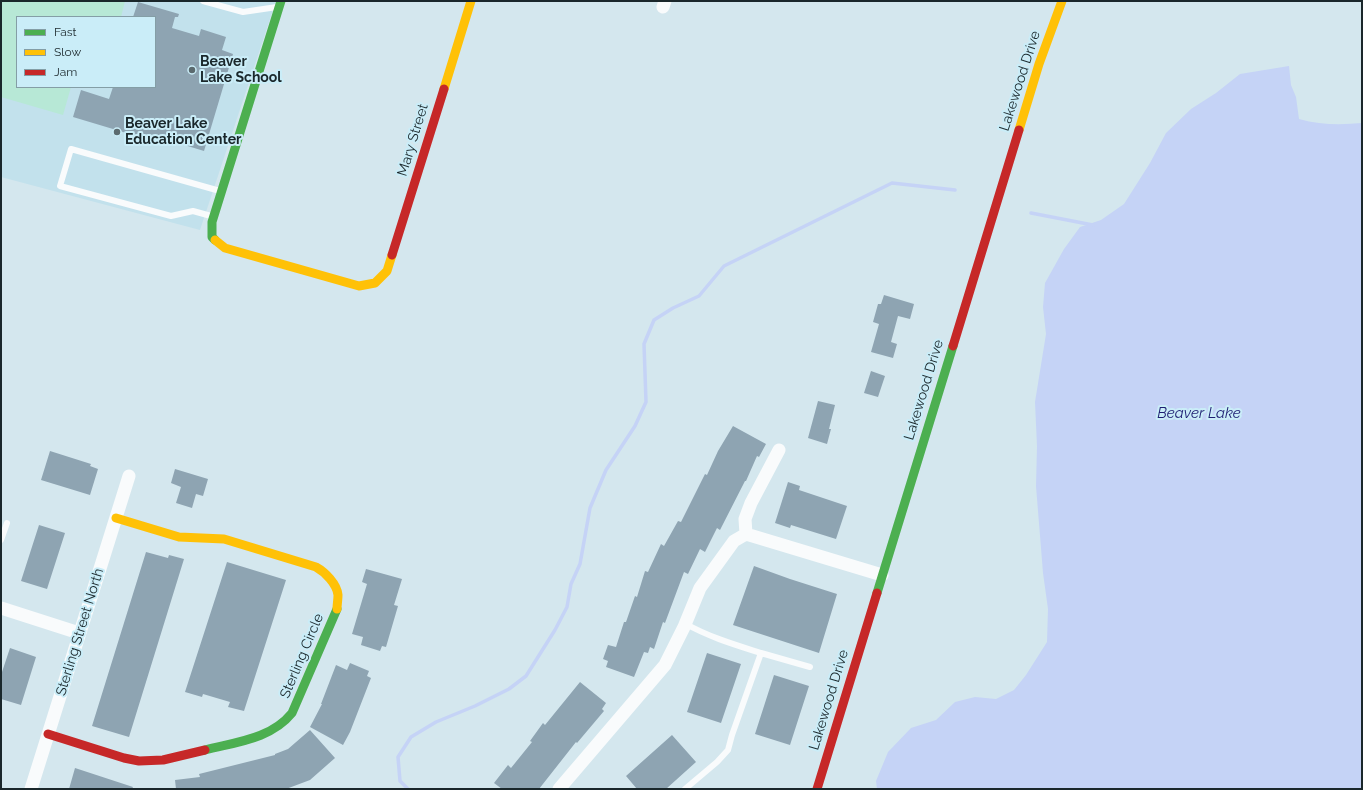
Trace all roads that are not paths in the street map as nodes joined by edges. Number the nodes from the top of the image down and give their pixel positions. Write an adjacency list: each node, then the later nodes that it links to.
1 (203, 1): 4 (lane)
2 (471, 1): 6 (street, Mary Street)
3 (1062, 1): 13 (street, Lakewood Drive)
4 (280, 4): 5 (street)
5 (221, 191): 6 (street); 6 (lane)
6 (214, 216)
7 (779, 450): 11 (street)
8 (129, 476): 9 (street, Sterling Street North)
9 (116, 518): 16 (street, Sterling Street North); 19 (street, Sterling Circle)
10 (6, 523): 12 (lane)
11 (746, 534): 13 (street); 15 (street)
12 (1, 540)
13 (882, 575): 23 (street, Lakewood Drive)
14 (1, 609): 16 (street)
15 (686, 624): 17 (lane); 21 (street)
16 (79, 633): 19 (street, Sterling Street North)
17 (761, 653): 18 (lane); 22 (lane)
18 (810, 667)
19 (48, 734): 20 (street, Sterling Street North)
20 (31, 789)
21 (559, 789)
22 (685, 789)
23 (817, 789)

